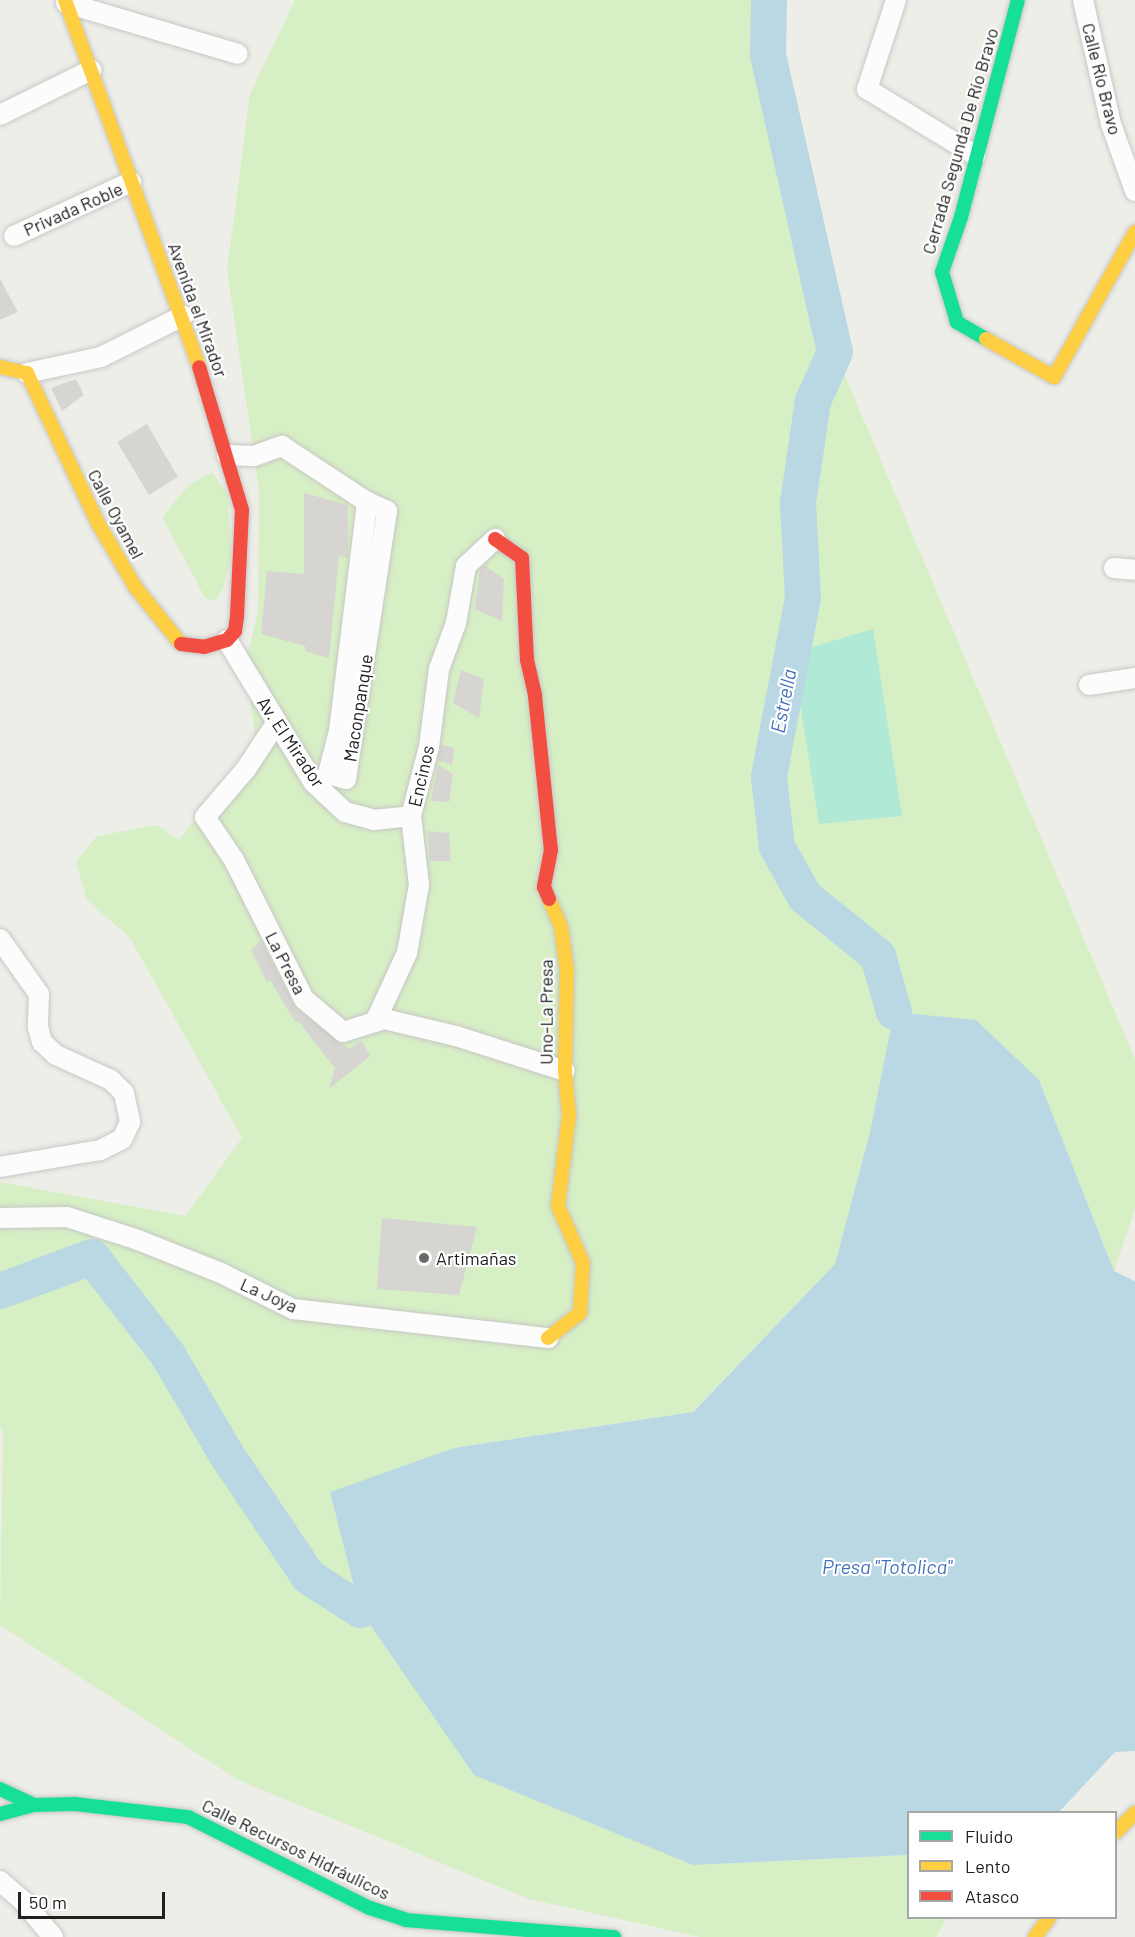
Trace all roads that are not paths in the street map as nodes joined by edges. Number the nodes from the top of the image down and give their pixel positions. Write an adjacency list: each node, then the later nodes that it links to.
1 (896, 0): 8 (street)
2 (1018, 0): 8 (main road, Cerrada Segunda De Río Bravo)
3 (1083, 0): 10 (street, Calle Río Bravo)
4 (66, 1): 5 (street); 6 (main road, Avenida el Mirador)
5 (238, 54)
6 (91, 70): 7 (street); 9 (main road, Avenida el Mirador)
7 (0, 115)
8 (975, 155): 11 (main road, Cerrada Segunda De Río Bravo)
9 (131, 182): 12 (street, Privada Roble); 13 (main road, Avenida el Mirador)
10 (1135, 191)
11 (1135, 232)
12 (14, 236)
13 (183, 316): 15 (street); 16 (main road, Avenida el Mirador)
14 (0, 367): 15 (main road)
15 (27, 373): 21 (main road, Calle Oyamel)
16 (227, 455): 17 (street); 21 (main road, Avenida el Mirador)
17 (367, 502): 17 (street, Maconpanque)
18 (495, 538): 25 (street, Encinos); 28 (main road, Uno-La Presa)
19 (1114, 568): 20 (street)
20 (1135, 570)
21 (227, 640): 24 (street, Av. El Mirador)
22 (1135, 678): 23 (street)
23 (1089, 685)
24 (277, 722): 25 (street, Av. El Mirador); 27 (street, La Presa)
25 (411, 816): 27 (street, Encinos)
26 (0, 939): 29 (street)
27 (375, 1022): 28 (street, La Presa)
28 (564, 1071): 31 (main road, Uno-La Presa)
29 (0, 1167)
30 (0, 1218): 31 (street, La Joya)
31 (548, 1338)
32 (0, 1789): 33 (main road)
33 (34, 1804): 35 (main road); 40 (main road, Calle Recursos Hidráulicos)
34 (1135, 1813): 36 (main road)
35 (0, 1814)
36 (1117, 1831)
37 (0, 1881): 39 (street)
38 (1048, 1919): 41 (main road)
39 (53, 1937)
40 (614, 1937)
41 (1035, 1937)

